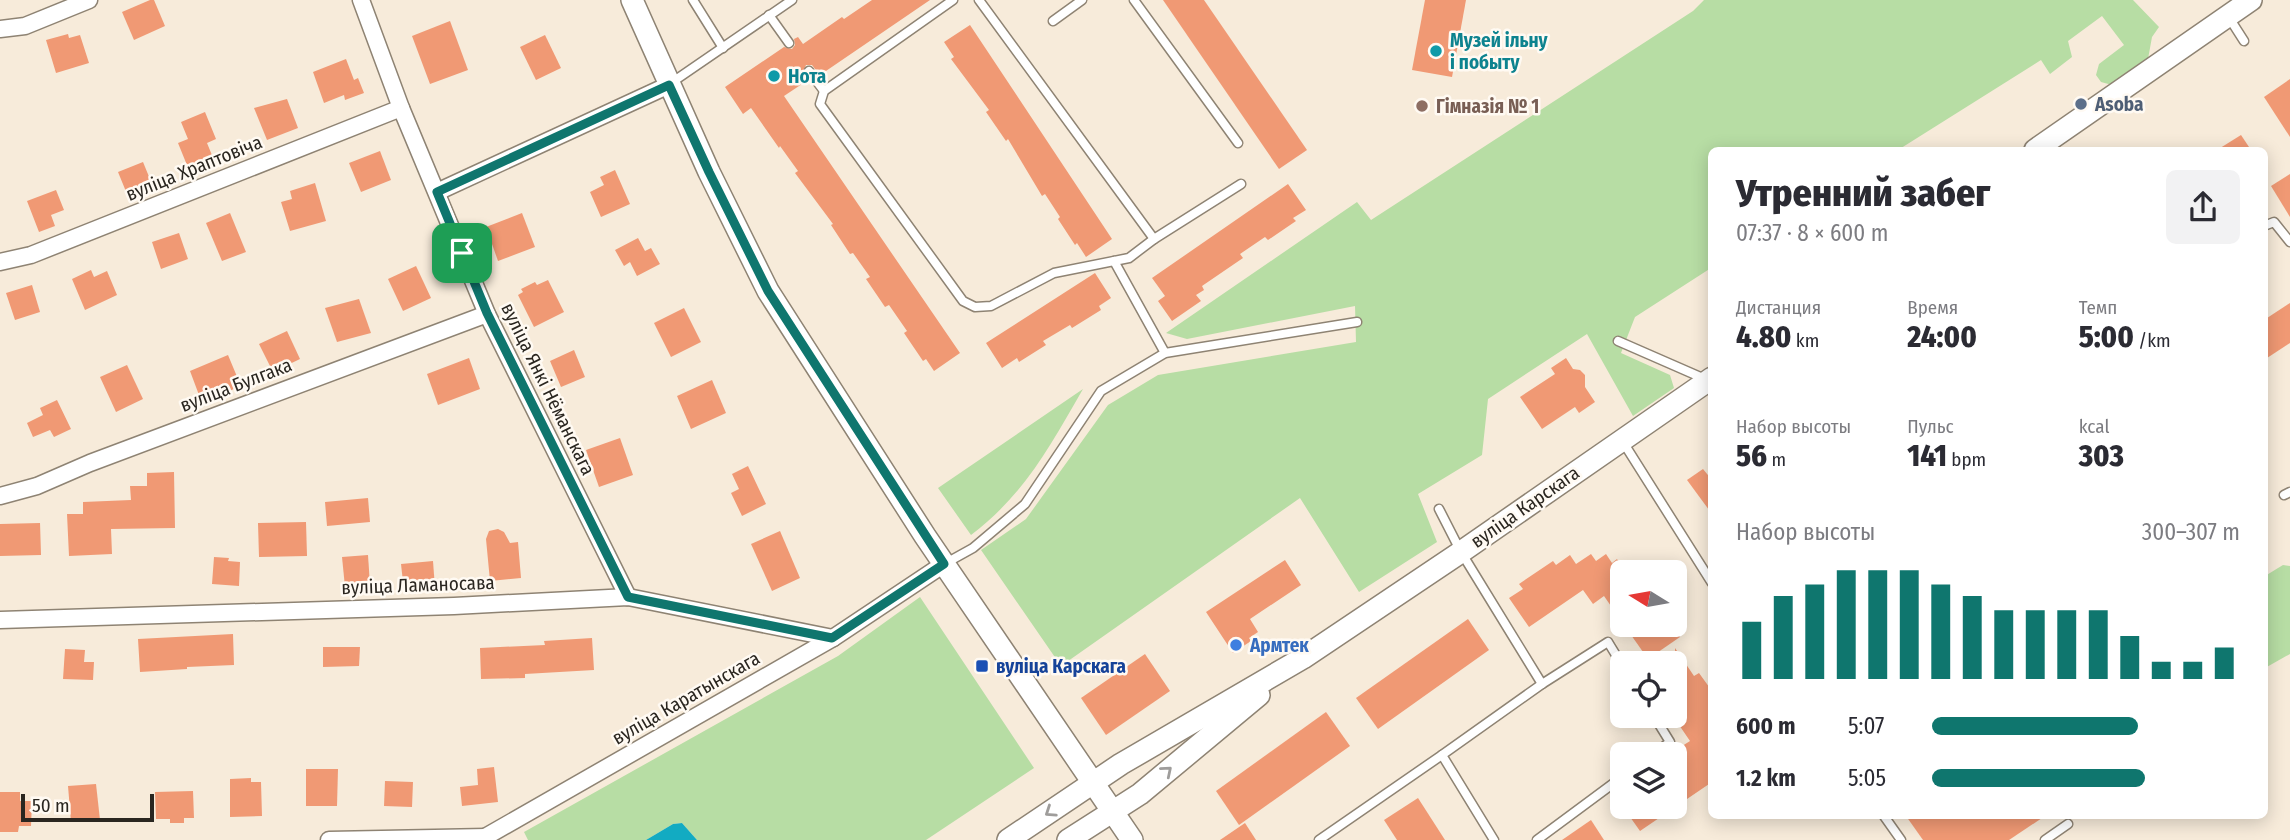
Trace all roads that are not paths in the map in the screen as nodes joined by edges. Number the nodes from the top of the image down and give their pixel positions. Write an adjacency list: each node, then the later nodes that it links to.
1 (89, 0): 14 (street)
2 (361, 0): 21 (street, вуліца Янкі Нёманскага)
3 (632, 0): 19 (street)
4 (693, 0): 17 (lane)
5 (792, 0): 11 (lane)
6 (953, 0): 20 (lane)
7 (979, 0): 27 (lane)
8 (1082, 0): 13 (lane)
9 (1134, 0): 22 (lane)
10 (2251, 0): 12 (street)
11 (769, 15): 16 (lane); 17 (lane)
12 (2228, 16): 15 (lane); 23 (street)
13 (1053, 21)
14 (0, 29)
15 (2244, 41)
16 (789, 43)
17 (723, 48): 19 (lane)
18 (809, 71): 20 (lane)
19 (669, 85): 25 (street); 41 (street)
20 (824, 91): 29 (lane)
21 (401, 108): 25 (street, вуліца Янкі Нёманскага); 30 (street, вуліца Храптовіча)
22 (1238, 143)
23 (2039, 147)
24 (1241, 184): 27 (lane)
25 (437, 192): 31 (street, вуліца Янкі Нёманскага)
26 (2268, 224): 28 (lane)
27 (1154, 239): 29 (lane)
28 (2290, 242)
29 (1114, 261): 34 (lane)
30 (0, 262)
31 (487, 313): 38 (street, вуліца Булгака); 43 (street, вуліца Янкі Нёманскага)
32 (1357, 322): 34 (lane)
33 (1618, 341): 35 (lane)
34 (1165, 353): 41 (lane)
35 (1708, 379)
36 (1708, 380): 37 (street, вуліца Карскага)
37 (1621, 440): 40 (street, вуліца Карскага); 42 (lane)
38 (0, 496)
39 (1439, 509): 40 (lane)
40 (1461, 552): 47 (street, вуліца Карскага); 48 (lane)
41 (944, 564): 45 (street, вуліца Каратынскага); 50 (street)
42 (1708, 577)
43 (628, 597): 44 (street, вуліца Ламаносава); 45 (street, вуліца Ламаносава)
44 (0, 620)
45 (832, 638): 55 (street, вуліца Каратынскага)
46 (1613, 651): 48 (lane)
47 (1303, 658): 50 (street, вуліца Карскага); 52 (street, вуліца Карскага, one-way to 47)
48 (1542, 684): 49 (lane)
49 (1442, 754): 60 (lane); 61 (lane)
50 (1093, 783): 52 (street); 57 (street, вуліца Карскага, one-way to 57)
51 (1610, 786): 62 (lane)
52 (1112, 811): 58 (street, вуліца Карскага); 59 (street)
53 (1886, 819): 63 (lane)
54 (2068, 824): 64 (lane)
55 (484, 838): 56 (street)
56 (329, 840)
57 (1008, 840)
58 (1068, 840)
59 (1132, 840)
60 (1319, 840)
61 (1494, 840)
62 (1537, 840)
63 (1901, 840)
64 (2045, 840)

